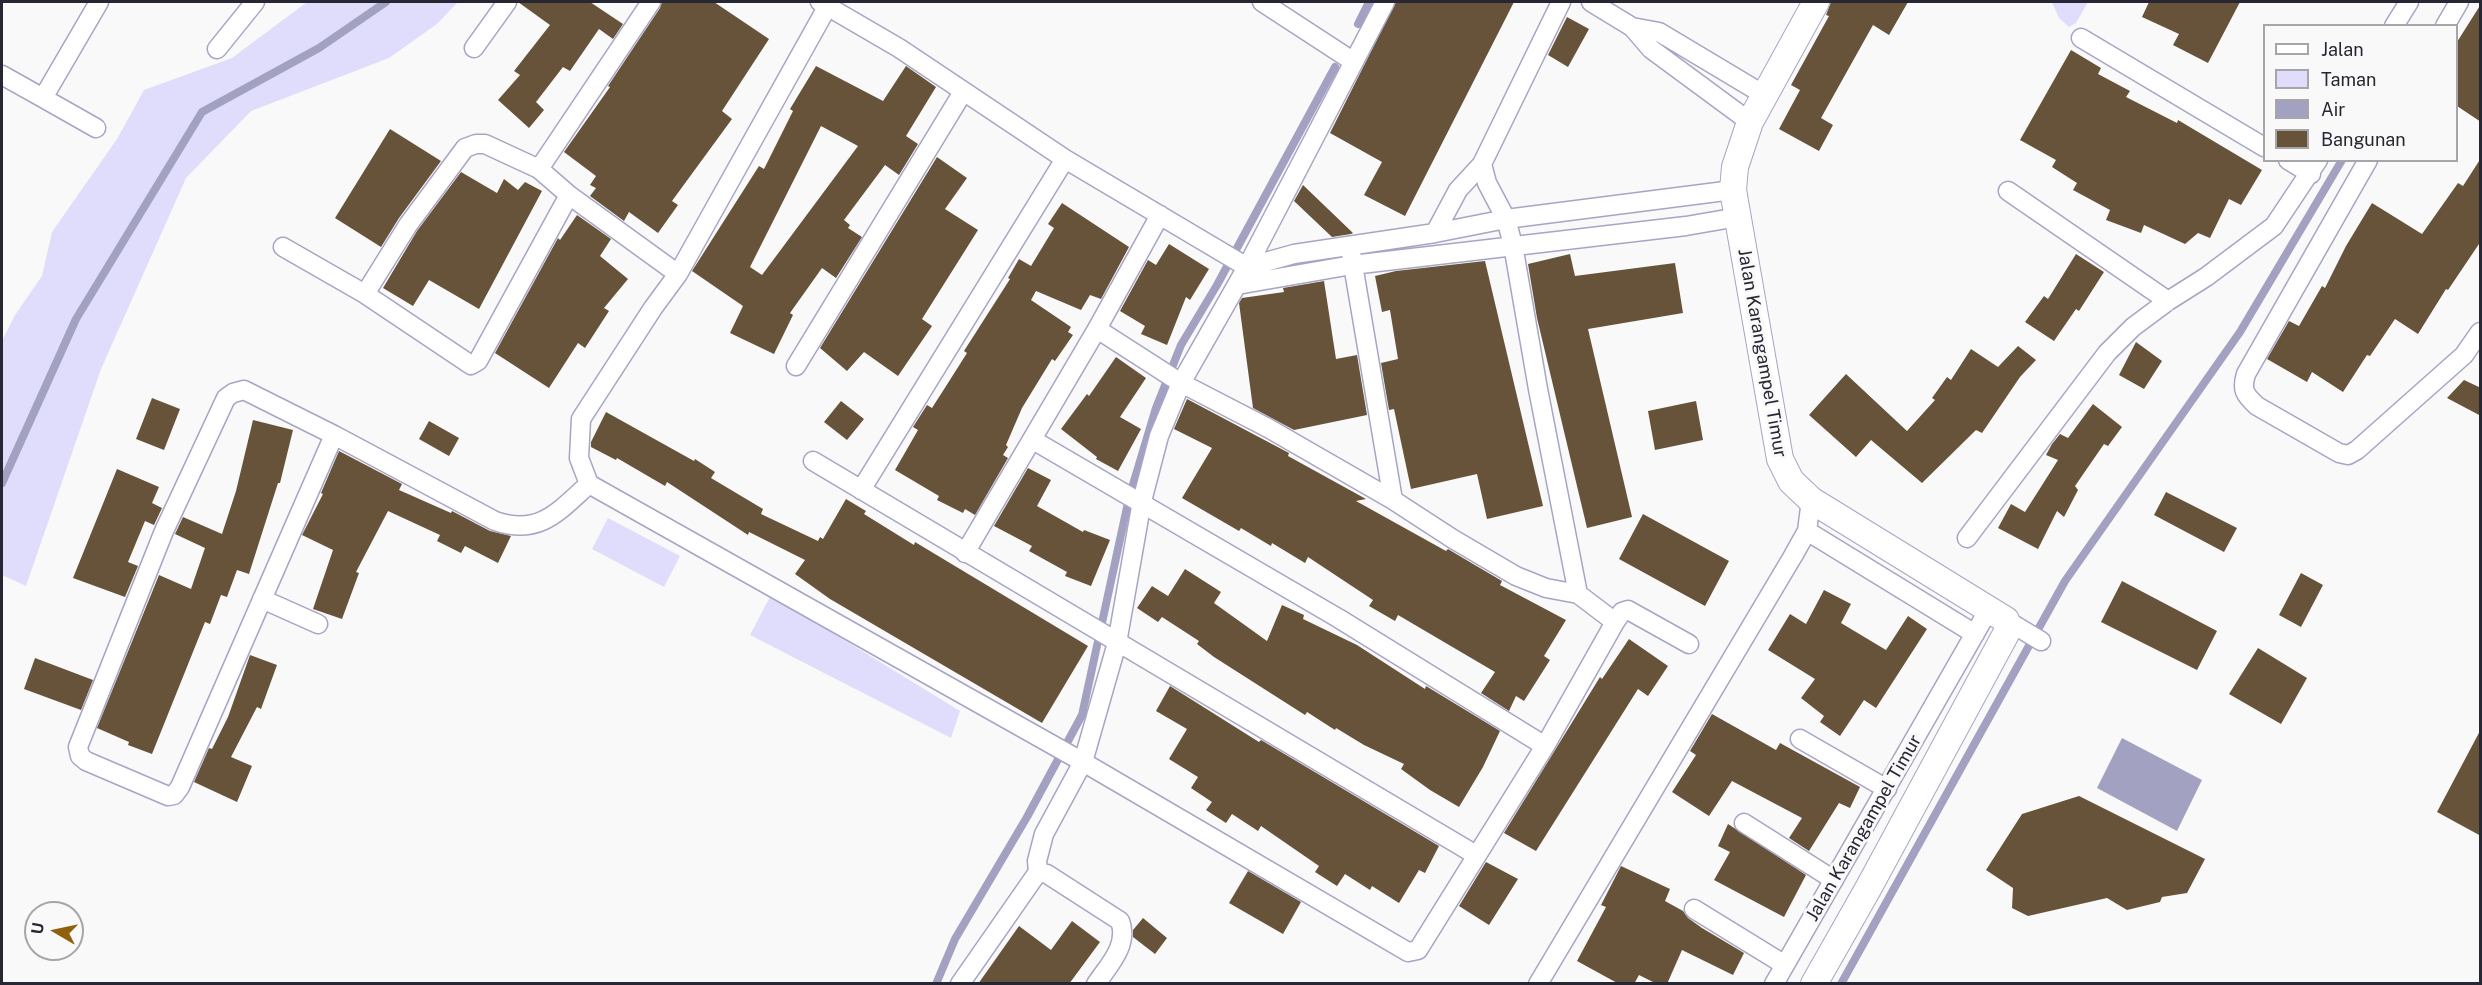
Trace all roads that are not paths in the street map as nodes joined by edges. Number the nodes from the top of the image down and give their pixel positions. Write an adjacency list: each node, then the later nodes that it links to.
1 (99, 2): 23 (street)
2 (255, 2): 18 (street)
3 (507, 2): 17 (street)
4 (651, 2): 32 (street)
5 (1262, 2): 19 (street)
6 (1385, 2): 19 (street)
7 (1561, 2): 30 (street)
8 (1591, 2): 15 (street)
9 (1816, 2): 22 (street)
10 (2409, 2): 13 (street)
11 (2459, 2): 14 (street)
12 (826, 3): 21 (street); 45 (street)
13 (2395, 24)
14 (2446, 24)
15 (1632, 27): 22 (street); 24 (street)
16 (2081, 38): 26 (street)
17 (474, 48)
18 (217, 49)
19 (1354, 62): 44 (street)
20 (2, 75): 23 (street)
21 (963, 92): 27 (street); 51 (street)
22 (1766, 96): 24 (street)
23 (43, 98): 25 (street)
24 (1750, 122): 33 (street)
25 (96, 128)
26 (2263, 146)
27 (1065, 159): 36 (street); 57 (street)
28 (2295, 162): 31 (street)
29 (2367, 162): 50 (street)
30 (1482, 164): 38 (street); 39 (street)
31 (2314, 167): 48 (street)
32 (539, 169): 35 (street); 47 (street)
33 (1734, 178): 37 (street, Jalan Karangampel Timur); 38 (street)
34 (2008, 191): 48 (street)
35 (569, 195): 45 (street); 47 (street)
36 (1160, 215): 44 (street); 49 (street)
37 (1738, 217): 41 (street); 60 (street, Jalan Karangampel Timur)
38 (1506, 219): 39 (street); 41 (street)
39 (1435, 233): 40 (street)
40 (1350, 245): 43 (street); 44 (street)
41 (1513, 245): 43 (street); 64 (street)
42 (283, 247): 47 (street)
43 (1352, 265): 46 (street); 59 (street)
44 (1246, 267): 46 (street)
45 (678, 274): 56 (street)
46 (1237, 285): 52 (street)
47 (365, 294)
48 (2168, 301): 62 (street)
49 (1097, 329): 52 (street); 54 (street)
50 (2481, 332)
51 (796, 366)
52 (1181, 383): 58 (street); 59 (street)
53 (334, 435): 56 (street); 65 (street); 65 (street)
54 (1033, 440): 58 (street); 63 (street)
55 (813, 460): 57 (street)
56 (588, 484): 75 (street)
57 (861, 490): 63 (street)
58 (1139, 500): 70 (street); 74 (street)
59 (1393, 500): 64 (street)
60 (1811, 500): 61 (street); 66 (street, Jalan Karangampel Timur)
61 (1807, 531): 69 (street); 85 (street)
62 (1967, 538)
63 (965, 553): 70 (street)
64 (1578, 594): 67 (street)
65 (262, 599): 68 (street)
66 (2005, 620): 69 (street, Jalan Karangampel Timur); 71 (street, Jalan Karangampel Timur); 87 (street, Jalan Karangampel Timur)
67 (1615, 622): 72 (street); 74 (street)
68 (318, 624)
69 (1975, 634): 76 (street, Jalan Karangampel Timur)
70 (1112, 640): 75 (street); 78 (street)
71 (2041, 641)
72 (1689, 644)
73 (1800, 739): 76 (street)
74 (1545, 746): 78 (street)
75 (1077, 759): 78 (street); 79 (street)
76 (1887, 789): 80 (street, Jalan Karangampel Timur)
77 (1744, 823): 80 (street)
78 (1476, 855)
79 (1038, 872): 83 (street); 84 (street)
80 (1834, 880): 82 (street, Jalan Karangampel Timur)
81 (1694, 909): 82 (street)
82 (1785, 964): 86 (street, Jalan Karangampel Timur)
83 (960, 984)
84 (1095, 984)
85 (1538, 984)
86 (1774, 984)
87 (1814, 984)

